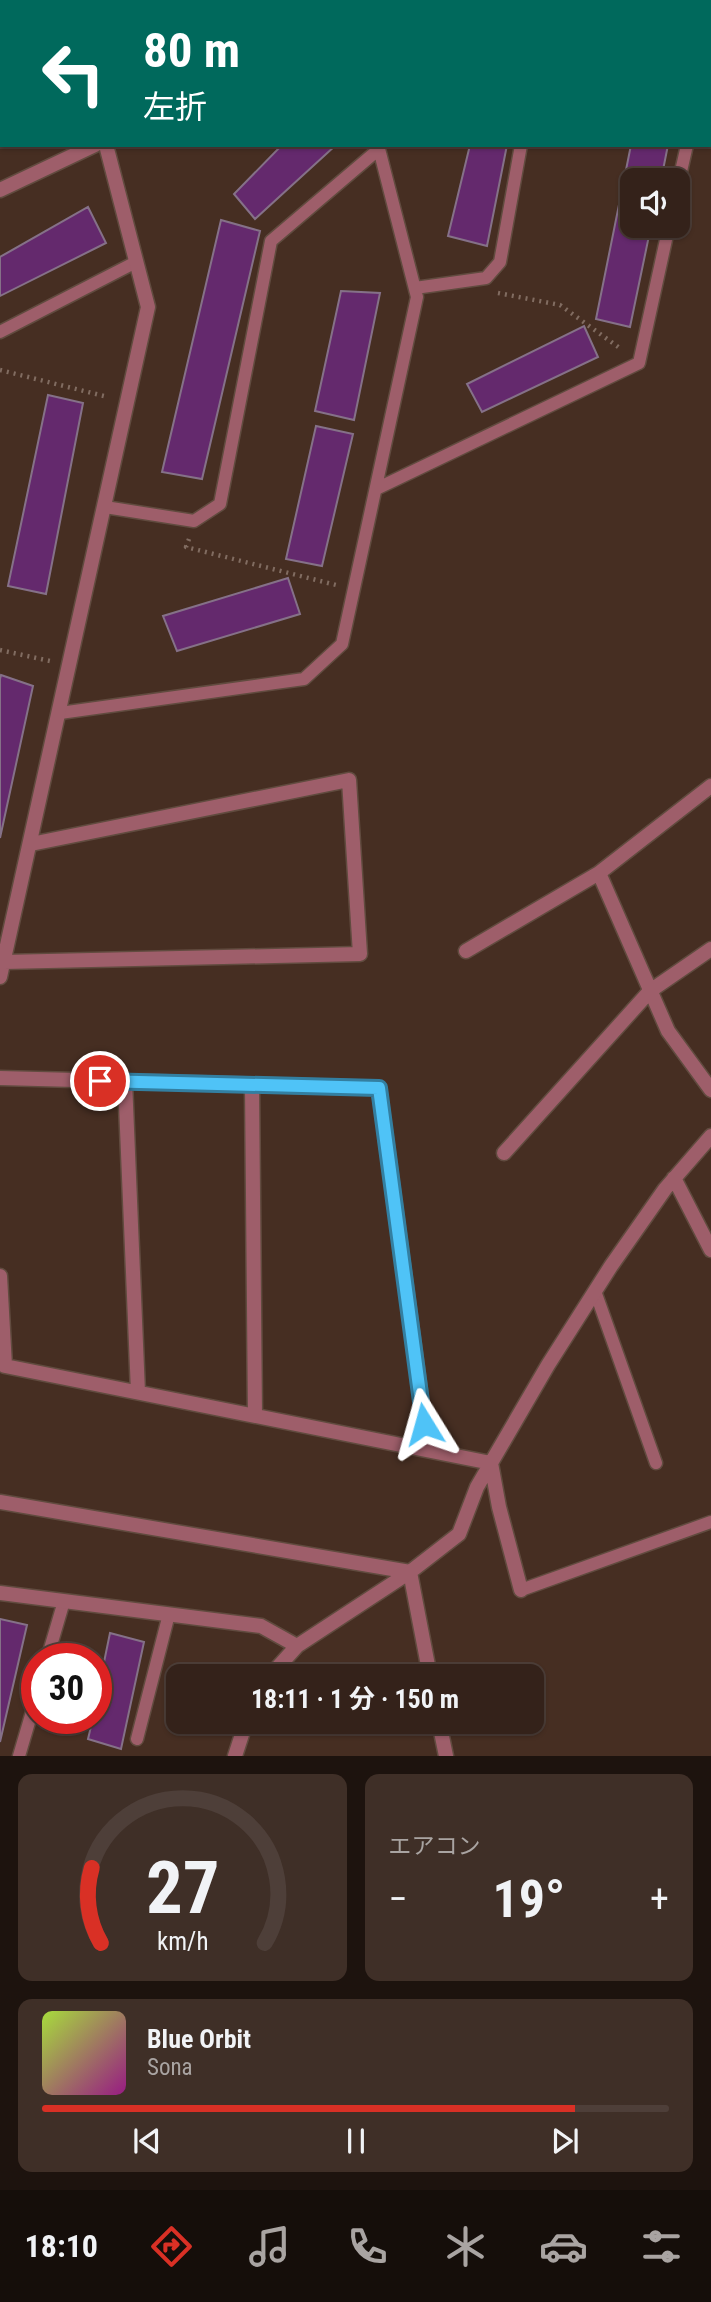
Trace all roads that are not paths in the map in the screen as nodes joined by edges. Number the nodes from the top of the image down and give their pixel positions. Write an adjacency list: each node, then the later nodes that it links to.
1 (91, 147): 7 (street)
2 (107, 147): 9 (street)
3 (379, 147): 10 (lane); 13 (lane)
4 (521, 147): 10 (lane)
5 (687, 147): 6 (lane)
6 (682, 168)
7 (0, 190)
8 (666, 238): 12 (lane)
9 (136, 262): 11 (lane); 13 (street)
10 (415, 288): 12 (lane)
11 (0, 332)
12 (376, 488): 14 (lane)
13 (104, 507): 14 (street)
14 (60, 713): 16 (street)
15 (711, 786): 17 (street)
16 (31, 844): 20 (street); 20 (street)
17 (599, 873): 19 (street); 22 (street)
18 (711, 949): 22 (street)
19 (466, 951)
20 (4, 962): 21 (street)
21 (0, 977)
22 (650, 990): 26 (street); 28 (street)
23 (0, 1078): 24 (street)
24 (125, 1081): 25 (street); 33 (street)
25 (252, 1084): 34 (street); 35 (street)
26 (711, 1090)
27 (711, 1136): 29 (street)
28 (505, 1153)
29 (674, 1178): 30 (street); 32 (street)
30 (711, 1250)
31 (0, 1276): 33 (street)
32 (595, 1291): 36 (lane); 37 (street)
33 (138, 1392): 34 (street)
34 (255, 1416): 35 (street)
35 (428, 1450): 37 (street)
36 (656, 1462)
37 (491, 1463): 40 (street); 41 (street)
38 (0, 1502): 40 (street)
39 (711, 1522): 41 (lane)
40 (410, 1572): 46 (street); 48 (street)
41 (521, 1590)
42 (0, 1593): 43 (street)
43 (64, 1601): 44 (street); 45 (lane)
44 (169, 1614): 46 (street); 52 (lane)
45 (52, 1643)
46 (298, 1646): 47 (street)
47 (281, 1664)
48 (428, 1664)
49 (25, 1734): 53 (lane)
50 (242, 1734): 54 (street)
51 (441, 1734): 55 (street)
52 (136, 1739)
53 (19, 1756)
54 (234, 1756)
55 (446, 1756)

